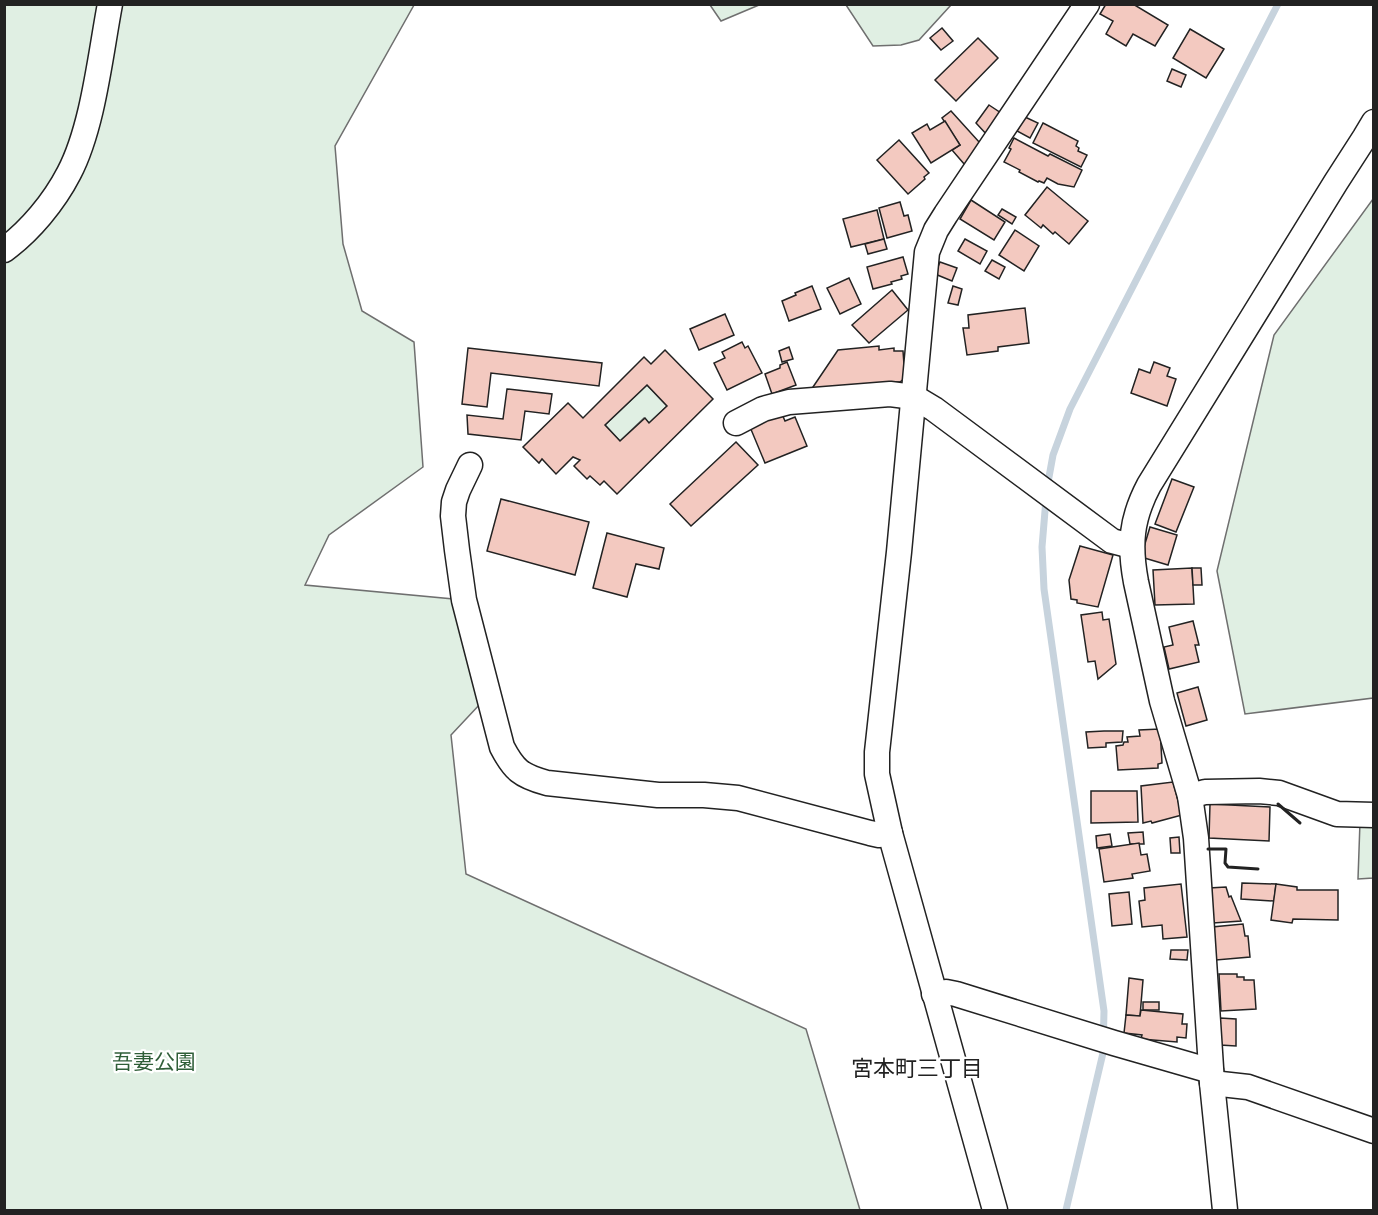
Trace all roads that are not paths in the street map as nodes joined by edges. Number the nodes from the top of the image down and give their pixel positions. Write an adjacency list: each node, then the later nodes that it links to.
1 (110, 4): 4 (street)
2 (1086, 4): 5 (street)
3 (1374, 122): 8 (street)
4 (4, 250)
5 (914, 397): 6 (street); 8 (street); 11 (street)
6 (736, 423)
7 (470, 465): 11 (street)
8 (1131, 546): 9 (street)
9 (1190, 796): 10 (street); 13 (street)
10 (1374, 815)
11 (890, 833): 12 (street)
12 (934, 994): 13 (street); 15 (street)
13 (1212, 1077): 14 (street); 16 (street)
14 (1374, 1131)
15 (995, 1210)
16 (1226, 1210)

